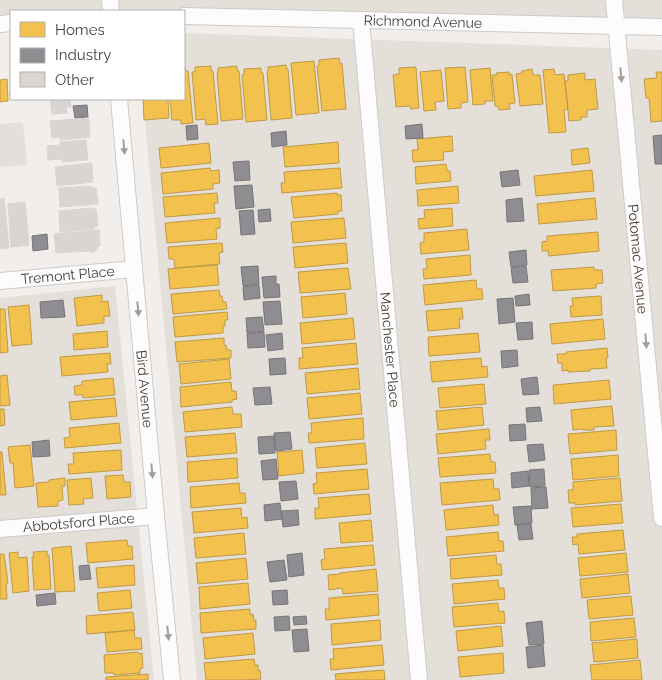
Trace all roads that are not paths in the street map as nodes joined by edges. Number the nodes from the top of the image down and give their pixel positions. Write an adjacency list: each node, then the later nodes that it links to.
1 (614, 0): 4 (street, Potomac Avenue)
2 (185, 16): 3 (street, Richmond Avenue)
3 (361, 20): 4 (street, Richmond Avenue); 13 (street, Manchester Place)
4 (617, 26): 5 (street, Richmond Avenue); 10 (street, Potomac Avenue, one-way to 10)
5 (662, 28)
6 (119, 100): 7 (street, Bird Avenue, one-way to 7)
7 (134, 269): 8 (street, Tremont Place); 9 (street, Bird Avenue, one-way to 9)
8 (0, 281)
9 (156, 516): 11 (street, Abbotsford Place); 12 (street, Bird Avenue, one-way to 12)
10 (662, 518)
11 (0, 529)
12 (172, 680)
13 (419, 680)

